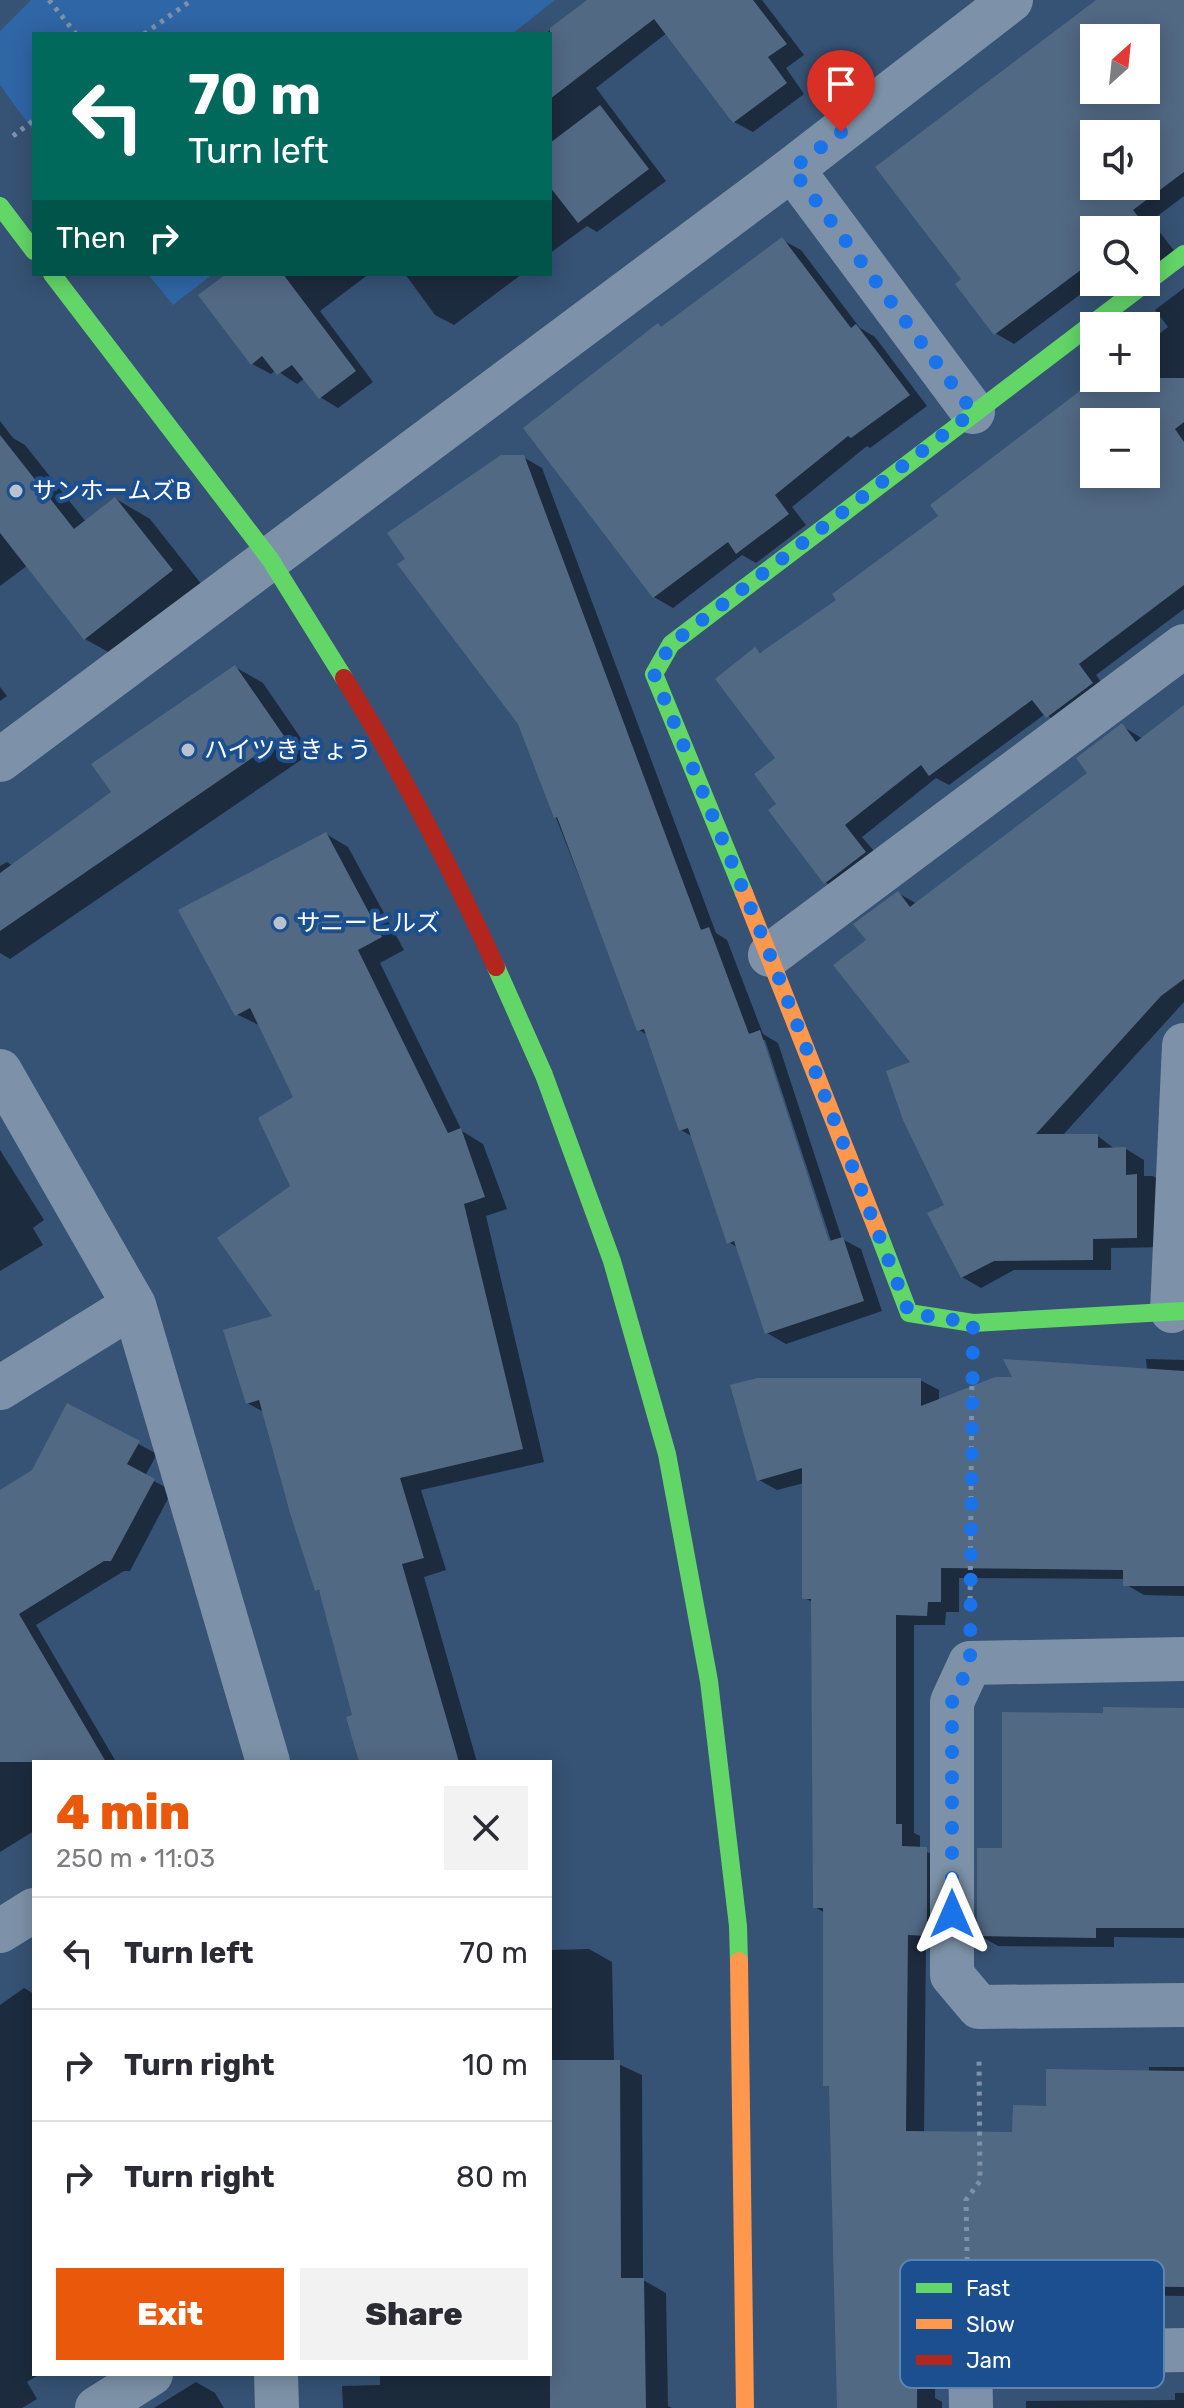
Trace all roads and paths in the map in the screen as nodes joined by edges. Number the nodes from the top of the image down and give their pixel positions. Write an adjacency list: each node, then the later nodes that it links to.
1 (49, 0): 4 (path)
2 (192, 0): 5 (path)
3 (1011, 0): 8 (street)
4 (74, 32)
5 (147, 32)
6 (32, 122): 7 (path)
7 (13, 136)
8 (792, 169): 13 (street); 14 (street)
9 (0, 206): 10 (street)
10 (32, 248)
11 (1184, 254): 13 (street)
12 (54, 276): 14 (street)
13 (973, 412): 17 (street)
14 (270, 559): 16 (street); 39 (street)
15 (1184, 646): 17 (street)
16 (0, 760)
17 (770, 955): 22 (street)
18 (1184, 1045): 21 (street)
19 (0, 1071): 20 (street)
20 (134, 1305): 23 (street); 26 (street)
21 (1178, 1311): 22 (street)
22 (973, 1323): 25 (path)
23 (0, 1388)
24 (1184, 1659): 25 (street)
25 (970, 1663): 30 (street)
26 (267, 1760)
27 (32, 1911): 28 (street)
28 (0, 1931)
29 (1184, 2005): 30 (street)
30 (979, 2007): 31 (path)
31 (968, 2260)
32 (1164, 2350): 33 (street)
33 (1184, 2350)
34 (148, 2376): 37 (street)
35 (276, 2376): 38 (street)
36 (971, 2388): 40 (street)
37 (97, 2408)
38 (277, 2408)
39 (745, 2408)
40 (971, 2408)

